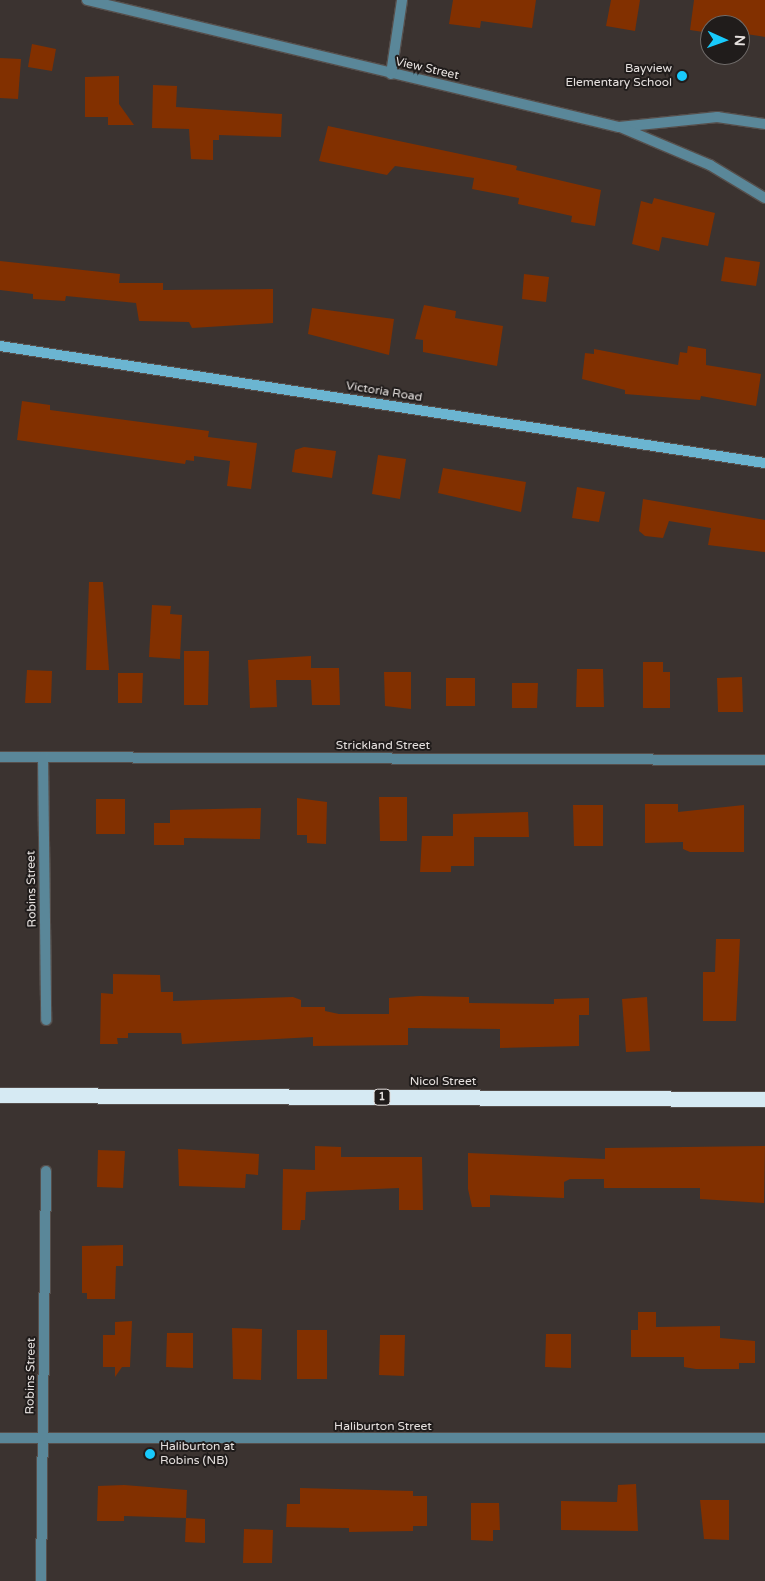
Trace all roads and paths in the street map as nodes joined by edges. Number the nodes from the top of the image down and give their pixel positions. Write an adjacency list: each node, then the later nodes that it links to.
1 (87, 0): 3 (street, View Street)
2 (402, 0): 3 (street)
3 (391, 74): 5 (street, View Street)
4 (765, 124): 5 (street, View Street)
5 (619, 127): 6 (street)
6 (765, 198)
7 (0, 346): 8 (street, Victoria Road)
8 (765, 463)
9 (0, 757): 10 (street, Strickland Street)
10 (43, 757): 11 (street, Strickland Street); 12 (street, Robins Street)
11 (765, 760)
12 (46, 1020)
13 (0, 1095): 14 (highway, Nicol Street / 1)
14 (765, 1098)
15 (46, 1171): 18 (street, Robins Street)
16 (0, 1438): 18 (street, Haliburton Street)
17 (765, 1438): 18 (street, Haliburton Street)
18 (42, 1439): 19 (street, Robins Street)
19 (41, 1581)

